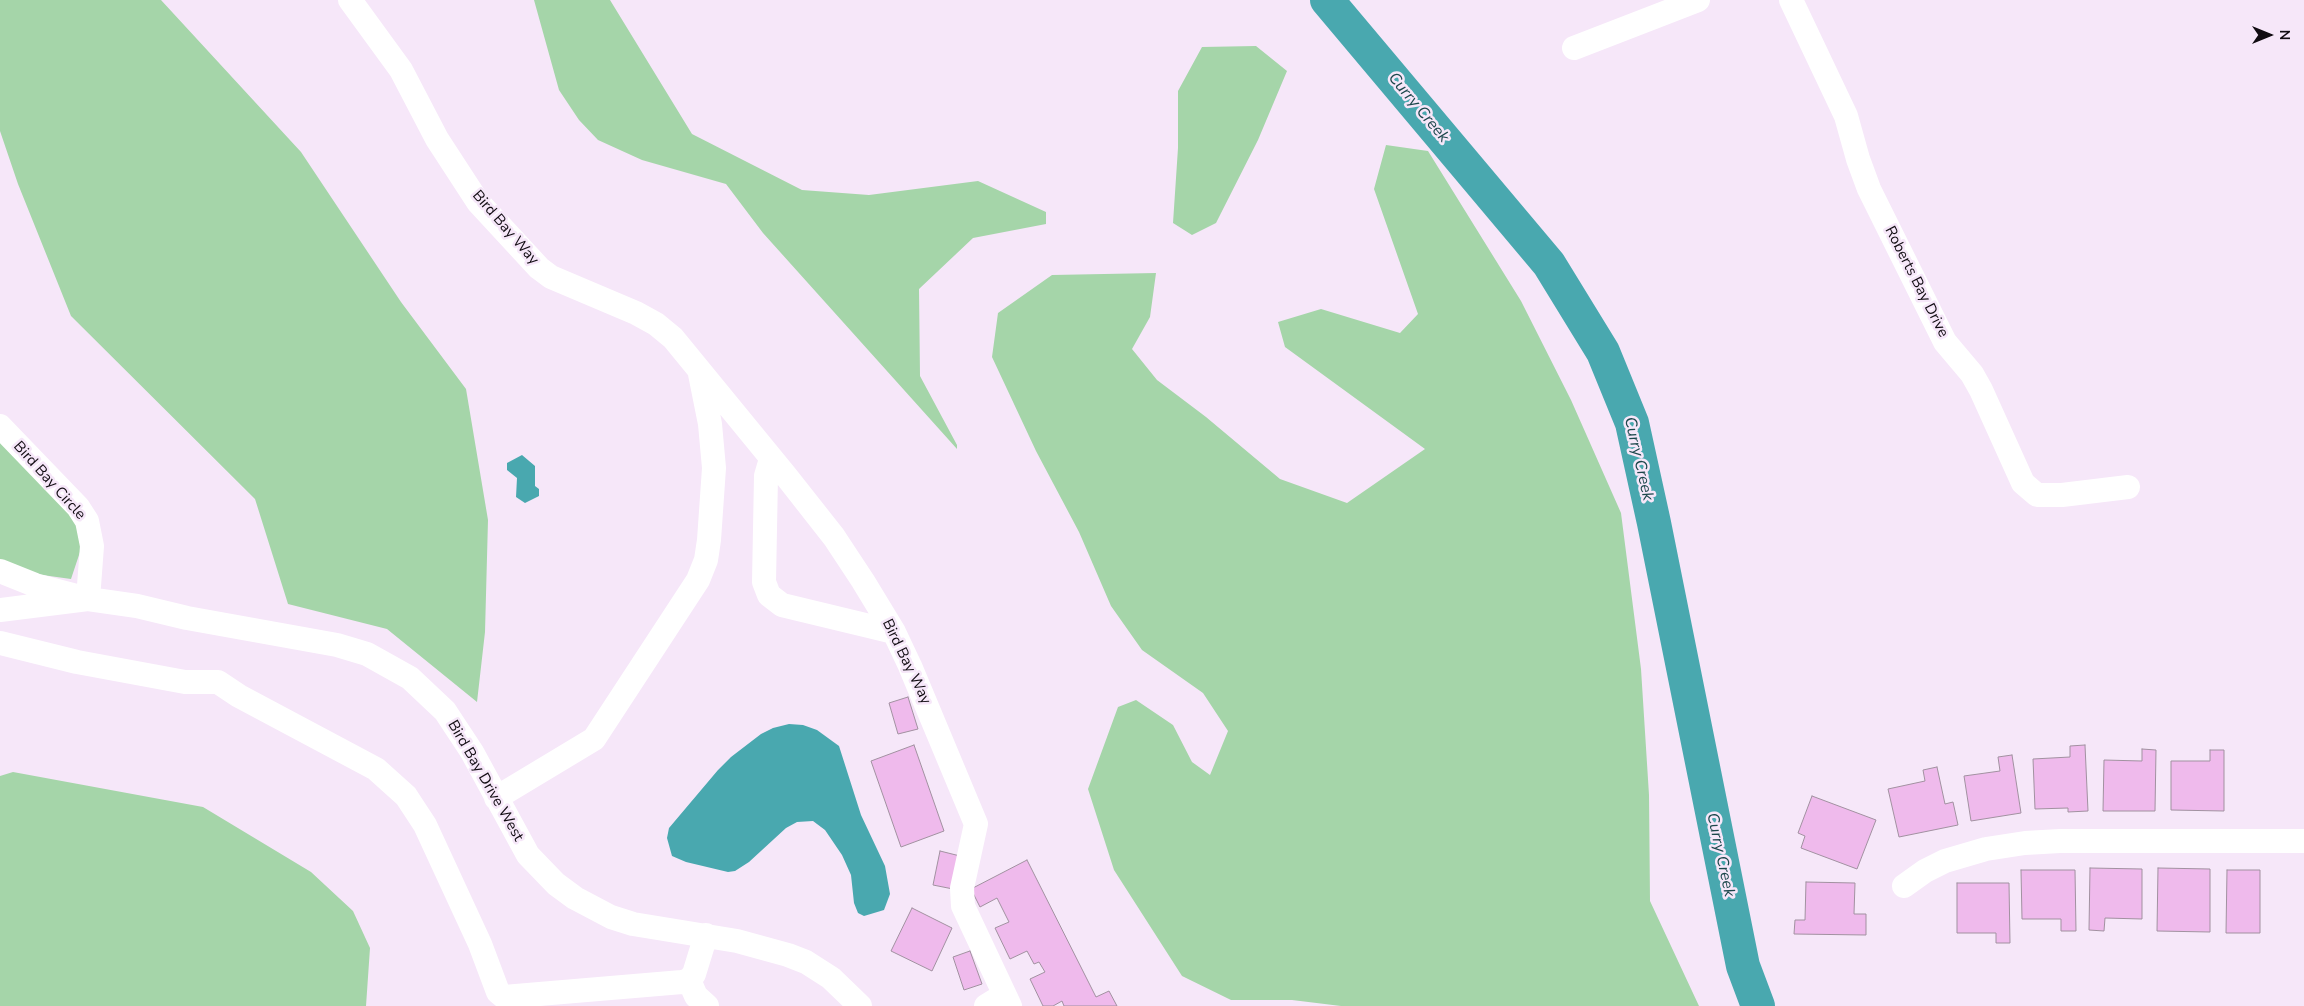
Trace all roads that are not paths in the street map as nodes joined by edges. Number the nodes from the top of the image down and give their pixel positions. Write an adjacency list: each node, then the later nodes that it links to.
1 (350, 0): 5 (street, Bird Bay Way)
2 (1698, 0): 4 (street)
3 (1791, 0): 8 (street, Roberts Bay Drive)
4 (1574, 48)
5 (700, 371): 7 (street, Bird Bay Way); 14 (street, Bird Bay Way)
6 (0, 426): 10 (street, Bird Bay Circle)
7 (771, 459): 12 (street, Bird Bay Way); 12 (street)
8 (2128, 487)
9 (0, 570): 10 (street)
10 (88, 599): 11 (street, Bird Bay Drive West); 14 (street, Bird Bay Drive West)
11 (0, 610)
12 (894, 632): 19 (street, Bird Bay Way)
13 (0, 643): 18 (street)
14 (496, 798): 17 (street, Bird Bay Drive West)
15 (2304, 840): 16 (street)
16 (1904, 886)
17 (706, 935): 18 (street); 21 (street, Bird Bay Drive West)
18 (689, 980): 20 (street)
19 (1000, 1002)
20 (708, 1006)
21 (860, 1006)

